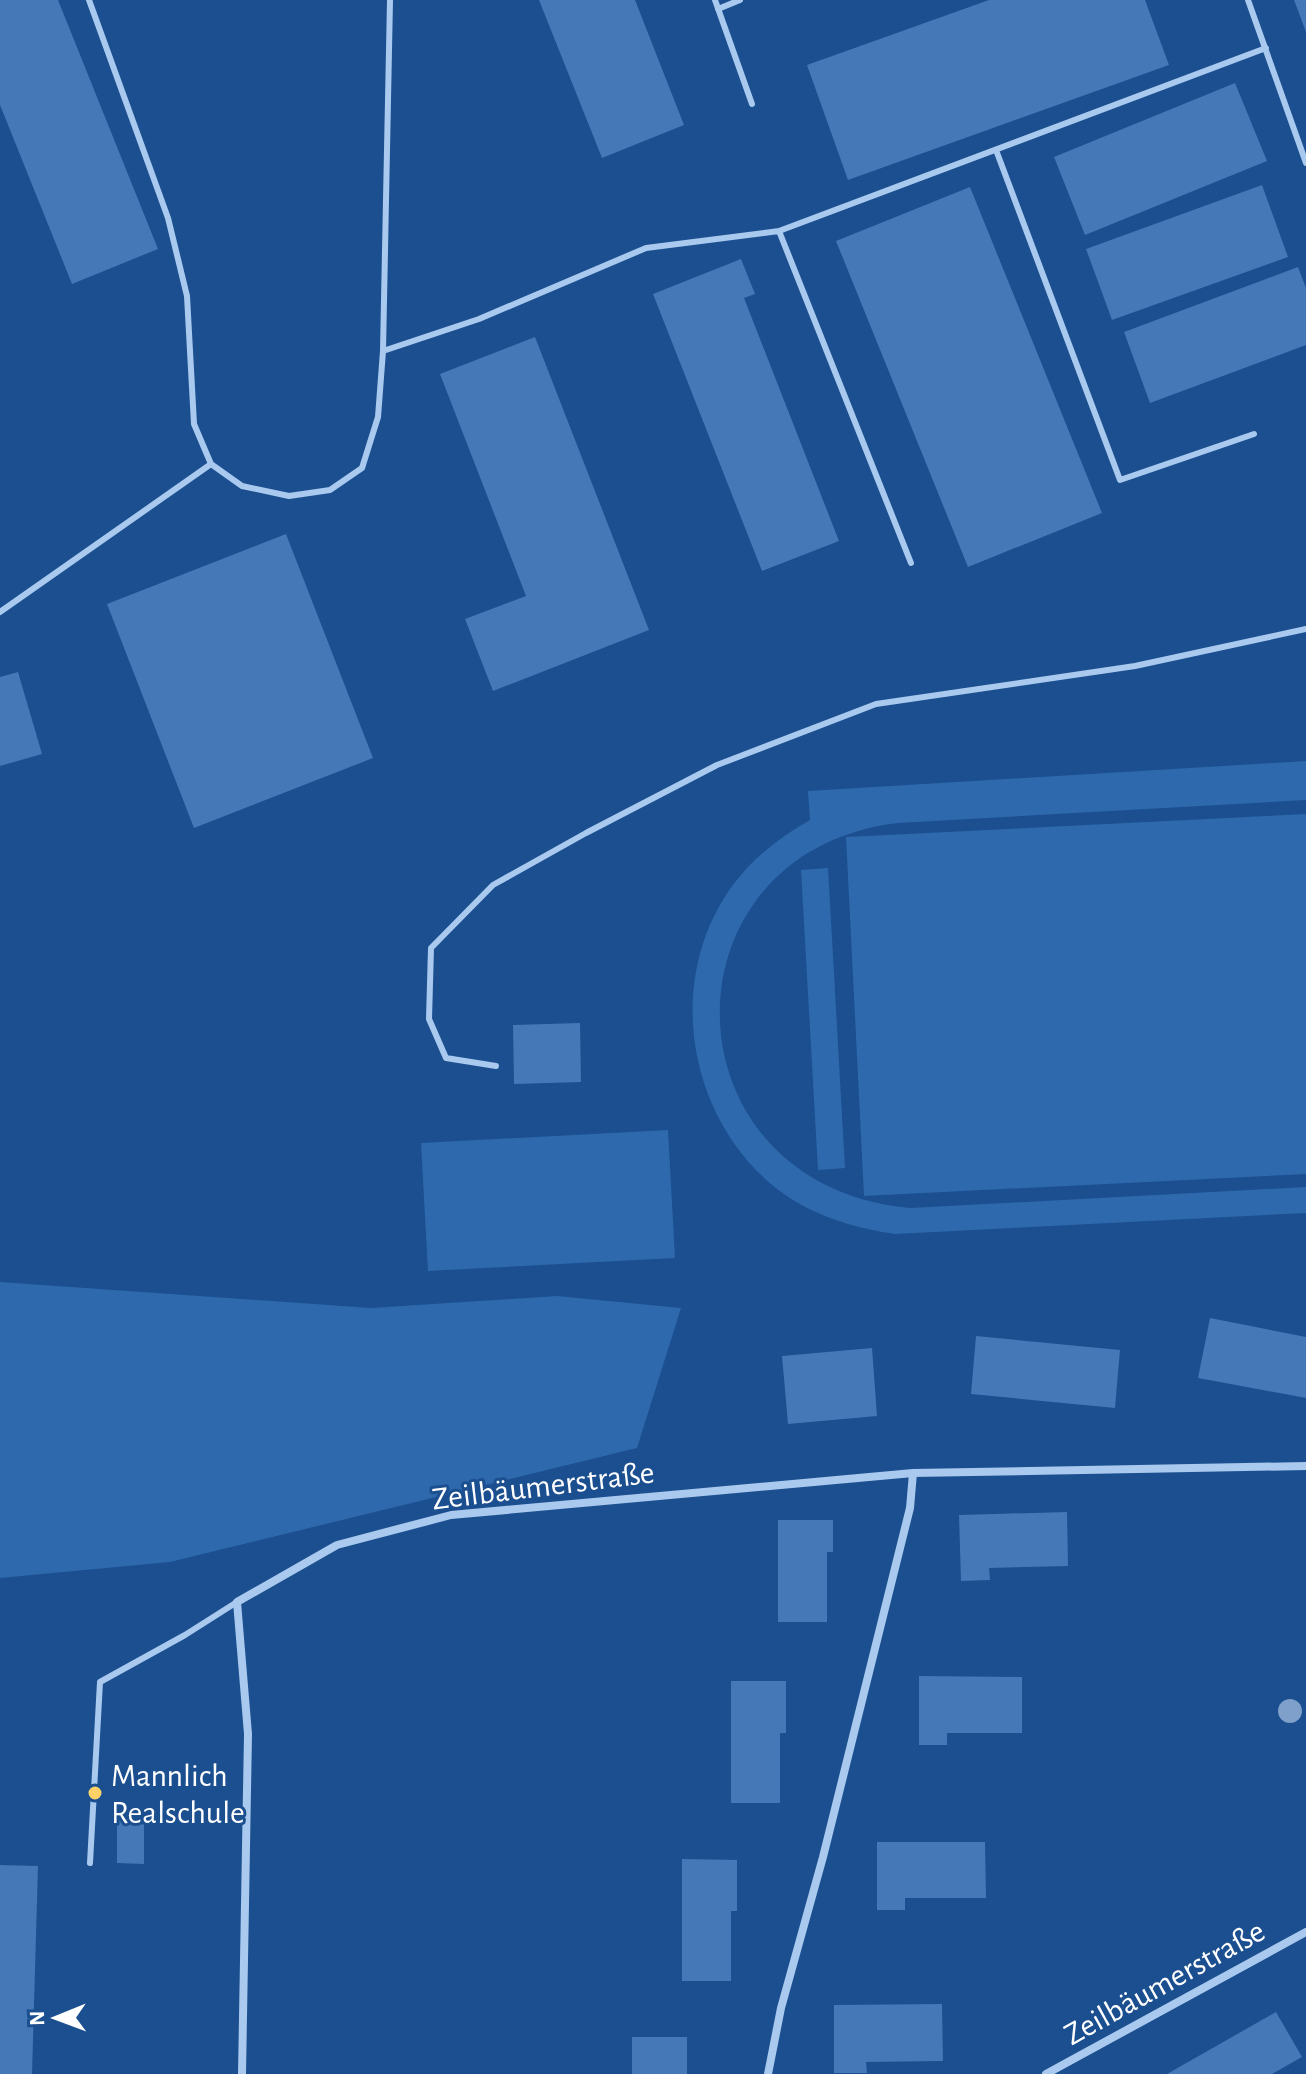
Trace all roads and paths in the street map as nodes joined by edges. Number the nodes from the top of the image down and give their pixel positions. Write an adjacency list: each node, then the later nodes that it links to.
1 (89, 0): 14 (lane)
2 (390, 0): 12 (lane)
3 (715, 0): 6 (lane)
4 (740, 0): 6 (lane)
5 (1248, 0): 7 (lane)
6 (718, 9): 8 (lane)
7 (1266, 48): 9 (lane); 10 (lane)
8 (752, 104)
9 (996, 150): 11 (lane); 13 (lane)
10 (1306, 163)
11 (779, 231): 12 (lane); 15 (lane)
12 (383, 351): 14 (lane)
13 (1254, 434)
14 (211, 464): 16 (lane)
15 (911, 563)
16 (0, 612)
17 (1306, 629): 18 (lane)
18 (496, 1066)
19 (1306, 1466): 20 (street, Zeilbäumerstraße)
20 (913, 1473): 21 (street, Zeilbäumerstraße); 25 (street)
21 (237, 1602): 22 (lane); 24 (street)
22 (90, 1863)
23 (1306, 1932): 26 (street, Zeilbäumerstraße)
24 (242, 2074)
25 (768, 2074)
26 (1046, 2074)

